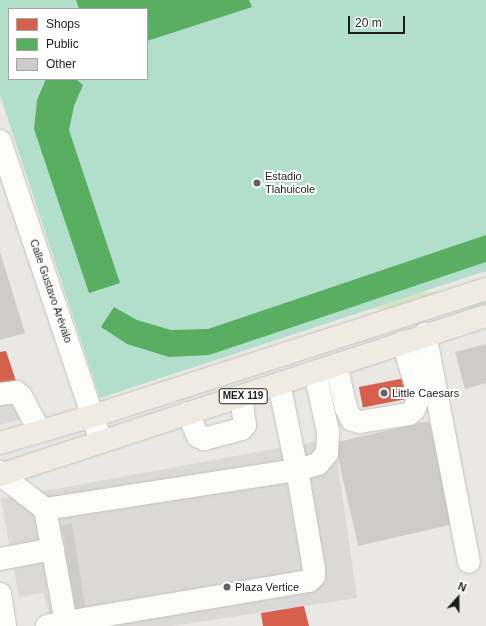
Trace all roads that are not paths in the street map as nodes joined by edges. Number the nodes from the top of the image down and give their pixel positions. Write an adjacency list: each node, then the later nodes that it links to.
1 (0, 141): 12 (street, Calle Gustavo Arévalo)
2 (486, 289): 12 (main road, MEX 119)
3 (486, 316): 4 (main road, MEX 119)
4 (425, 334): 5 (main road, MEX 119); 21 (street)
5 (403, 342): 6 (main road, MEX 119); 6 (street)
6 (336, 365): 7 (main road, MEX 119)
7 (315, 372): 8 (main road, MEX 119); 16 (street)
8 (279, 384): 10 (main road, MEX 119); 16 (street)
9 (0, 394): 13 (street)
10 (241, 397): 11 (main road, MEX 119); 11 (street)
11 (188, 412): 14 (main road, MEX 119)
12 (92, 416): 13 (main road, MEX 119); 14 (street, Calle Gustavo Arévalo)
13 (40, 431): 15 (main road, MEX 119)
14 (101, 441): 17 (main road, MEX 119)
15 (0, 443)
16 (297, 470): 18 (street); 23 (street)
17 (0, 474): 18 (street)
18 (45, 509): 19 (street)
19 (53, 549): 20 (street); 23 (street)
20 (0, 559)
21 (469, 562)
22 (0, 594): 24 (street)
23 (56, 624)
24 (5, 626)

